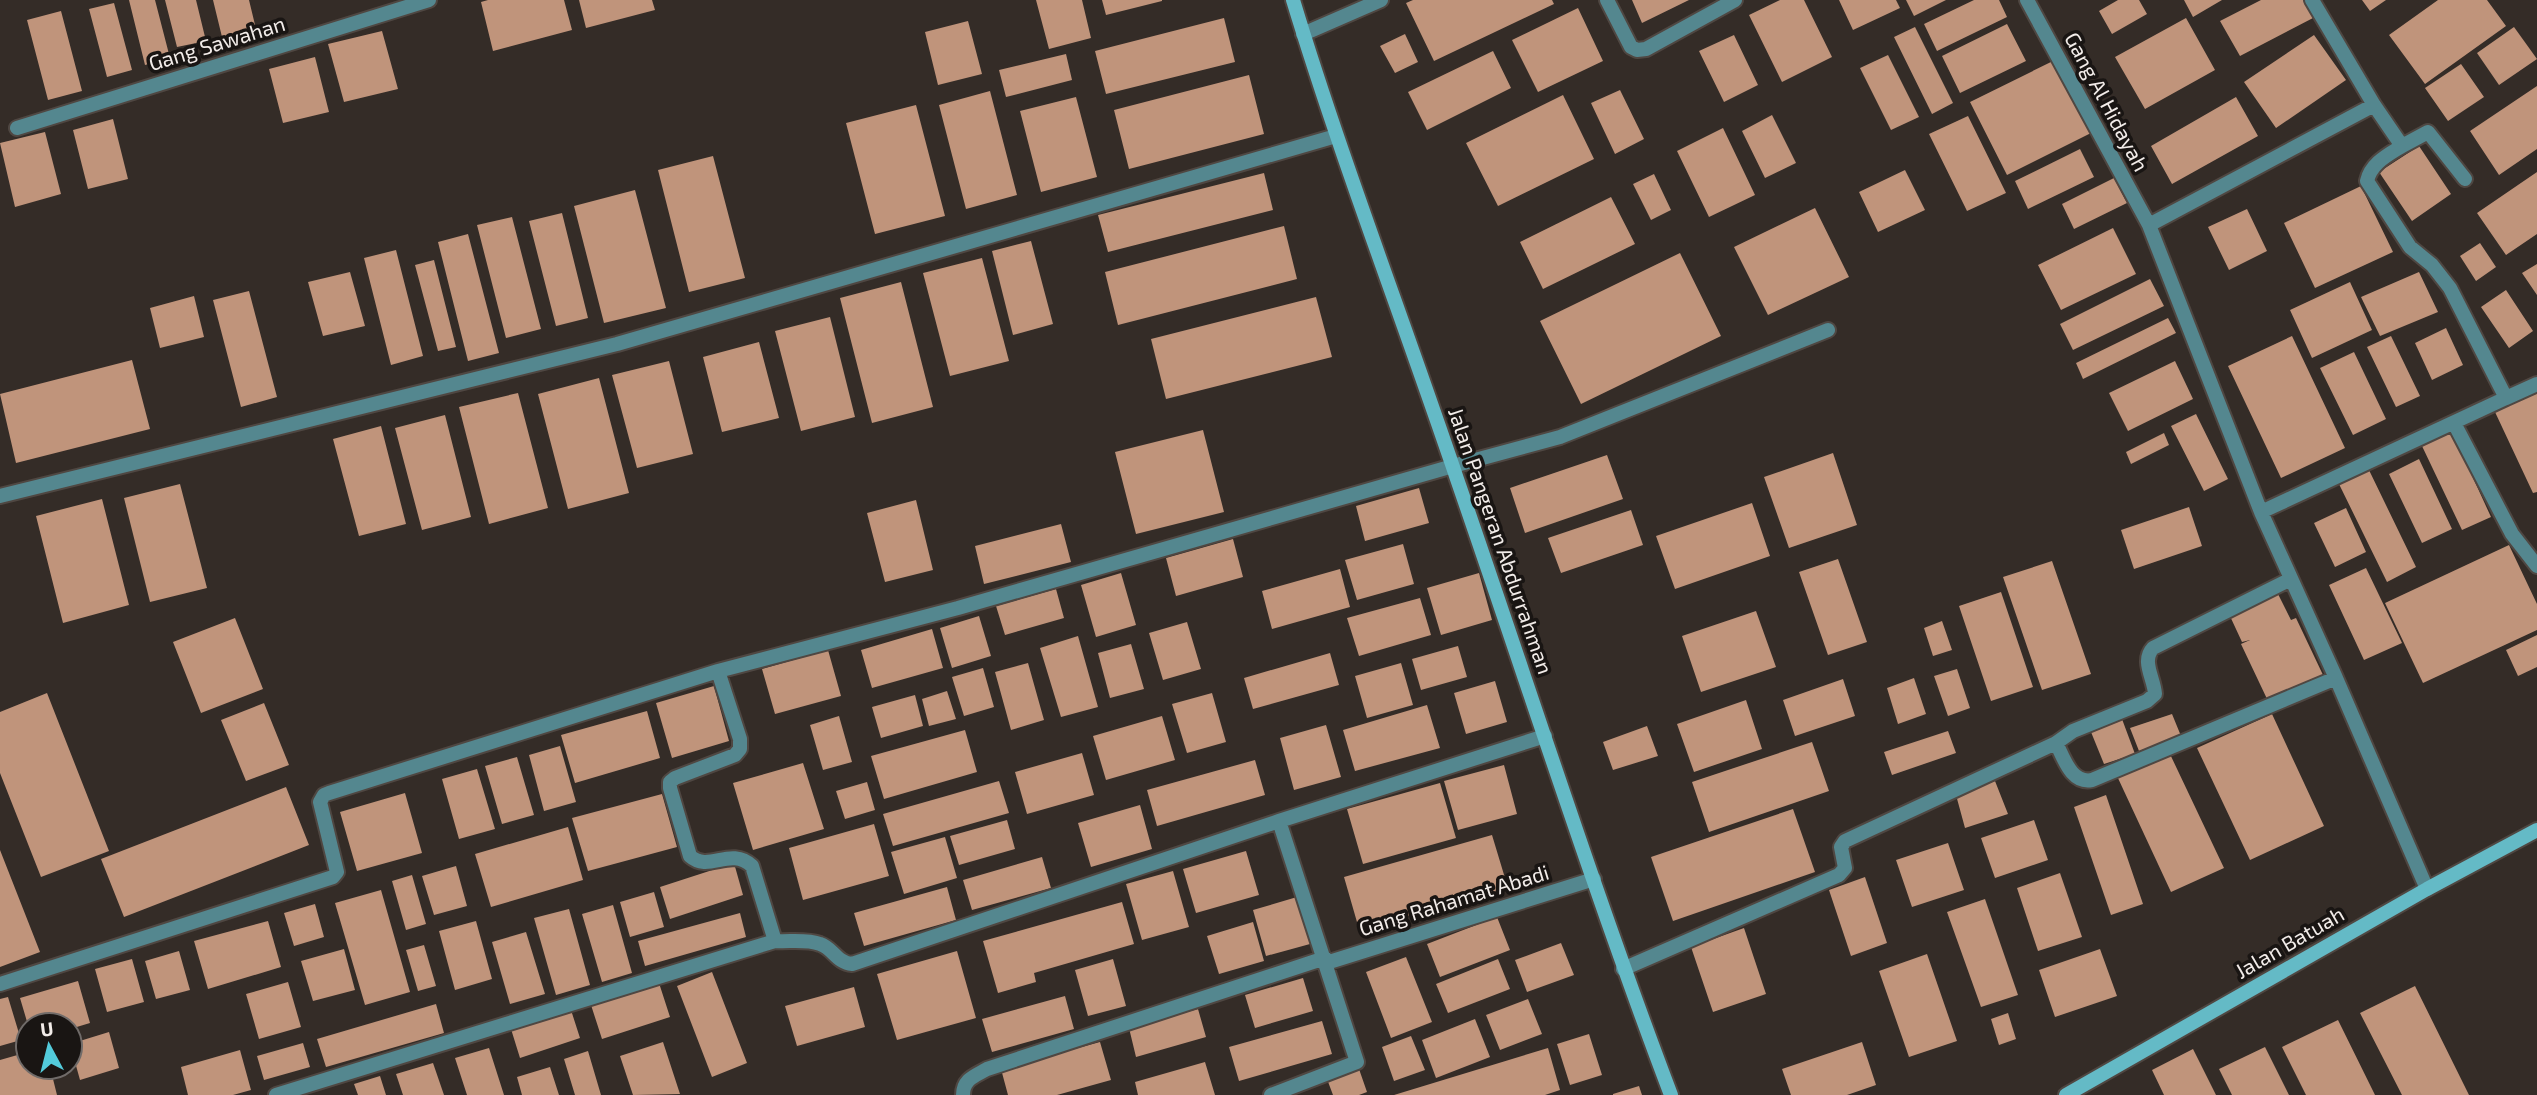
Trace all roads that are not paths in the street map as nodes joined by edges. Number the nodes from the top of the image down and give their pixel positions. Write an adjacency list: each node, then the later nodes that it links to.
1 (429, 0): 10 (street, Gang Sawahan)
2 (1293, 0): 8 (street, Jalan Pangeran Abdurrahman)
3 (1381, 0): 8 (street)
4 (1607, 0): 5 (street)
5 (1735, 0)
6 (2027, 0): 14 (street, Gang Al Hidayah)
7 (2312, 0): 9 (street)
8 (1303, 34): 11 (street, Jalan Pangeran Abdurrahman)
9 (2374, 105): 12 (street); 14 (street)
10 (17, 128)
11 (1336, 135): 19 (street, Jalan Pangeran Abdurrahman); 20 (street)
12 (2402, 146): 13 (street); 17 (street)
13 (2465, 179)
14 (2149, 225): 21 (street, Gang Al Hidayah)
15 (1828, 331): 19 (street)
16 (2537, 384): 17 (street)
17 (2507, 398): 18 (street)
18 (2454, 423): 21 (street); 22 (street)
19 (1453, 466): 24 (street); 26 (street, Jalan Pangeran Abdurrahman)
20 (0, 496)
21 (2261, 512): 23 (street, Gang Al Hidayah)
22 (2537, 566)
23 (2291, 579): 25 (street, Gang Al Hidayah); 27 (street)
24 (719, 671): 32 (street); 35 (street)
25 (2336, 678): 27 (street); 31 (street, Gang Al Hidayah)
26 (1545, 736): 28 (street); 30 (street, Jalan Pangeran Abdurrahman)
27 (2056, 743): 34 (street)
28 (1279, 821): 32 (street); 33 (street)
29 (2537, 830): 31 (street, Jalan Batuah)
30 (1594, 879): 33 (street, Gang Rahamat Abadi); 34 (street, Jalan Pangeran Abdurrahman)
31 (2427, 889): 40 (street, Jalan Batuah)
32 (775, 941): 36 (street)
33 (1326, 961): 37 (street, Gang Rahamat Abadi); 38 (street)
34 (1623, 969): 39 (street, Jalan Pangeran Abdurrahman)
35 (0, 984)
36 (276, 1095)
37 (963, 1095)
38 (1270, 1095)
39 (1671, 1095)
40 (2066, 1095)

